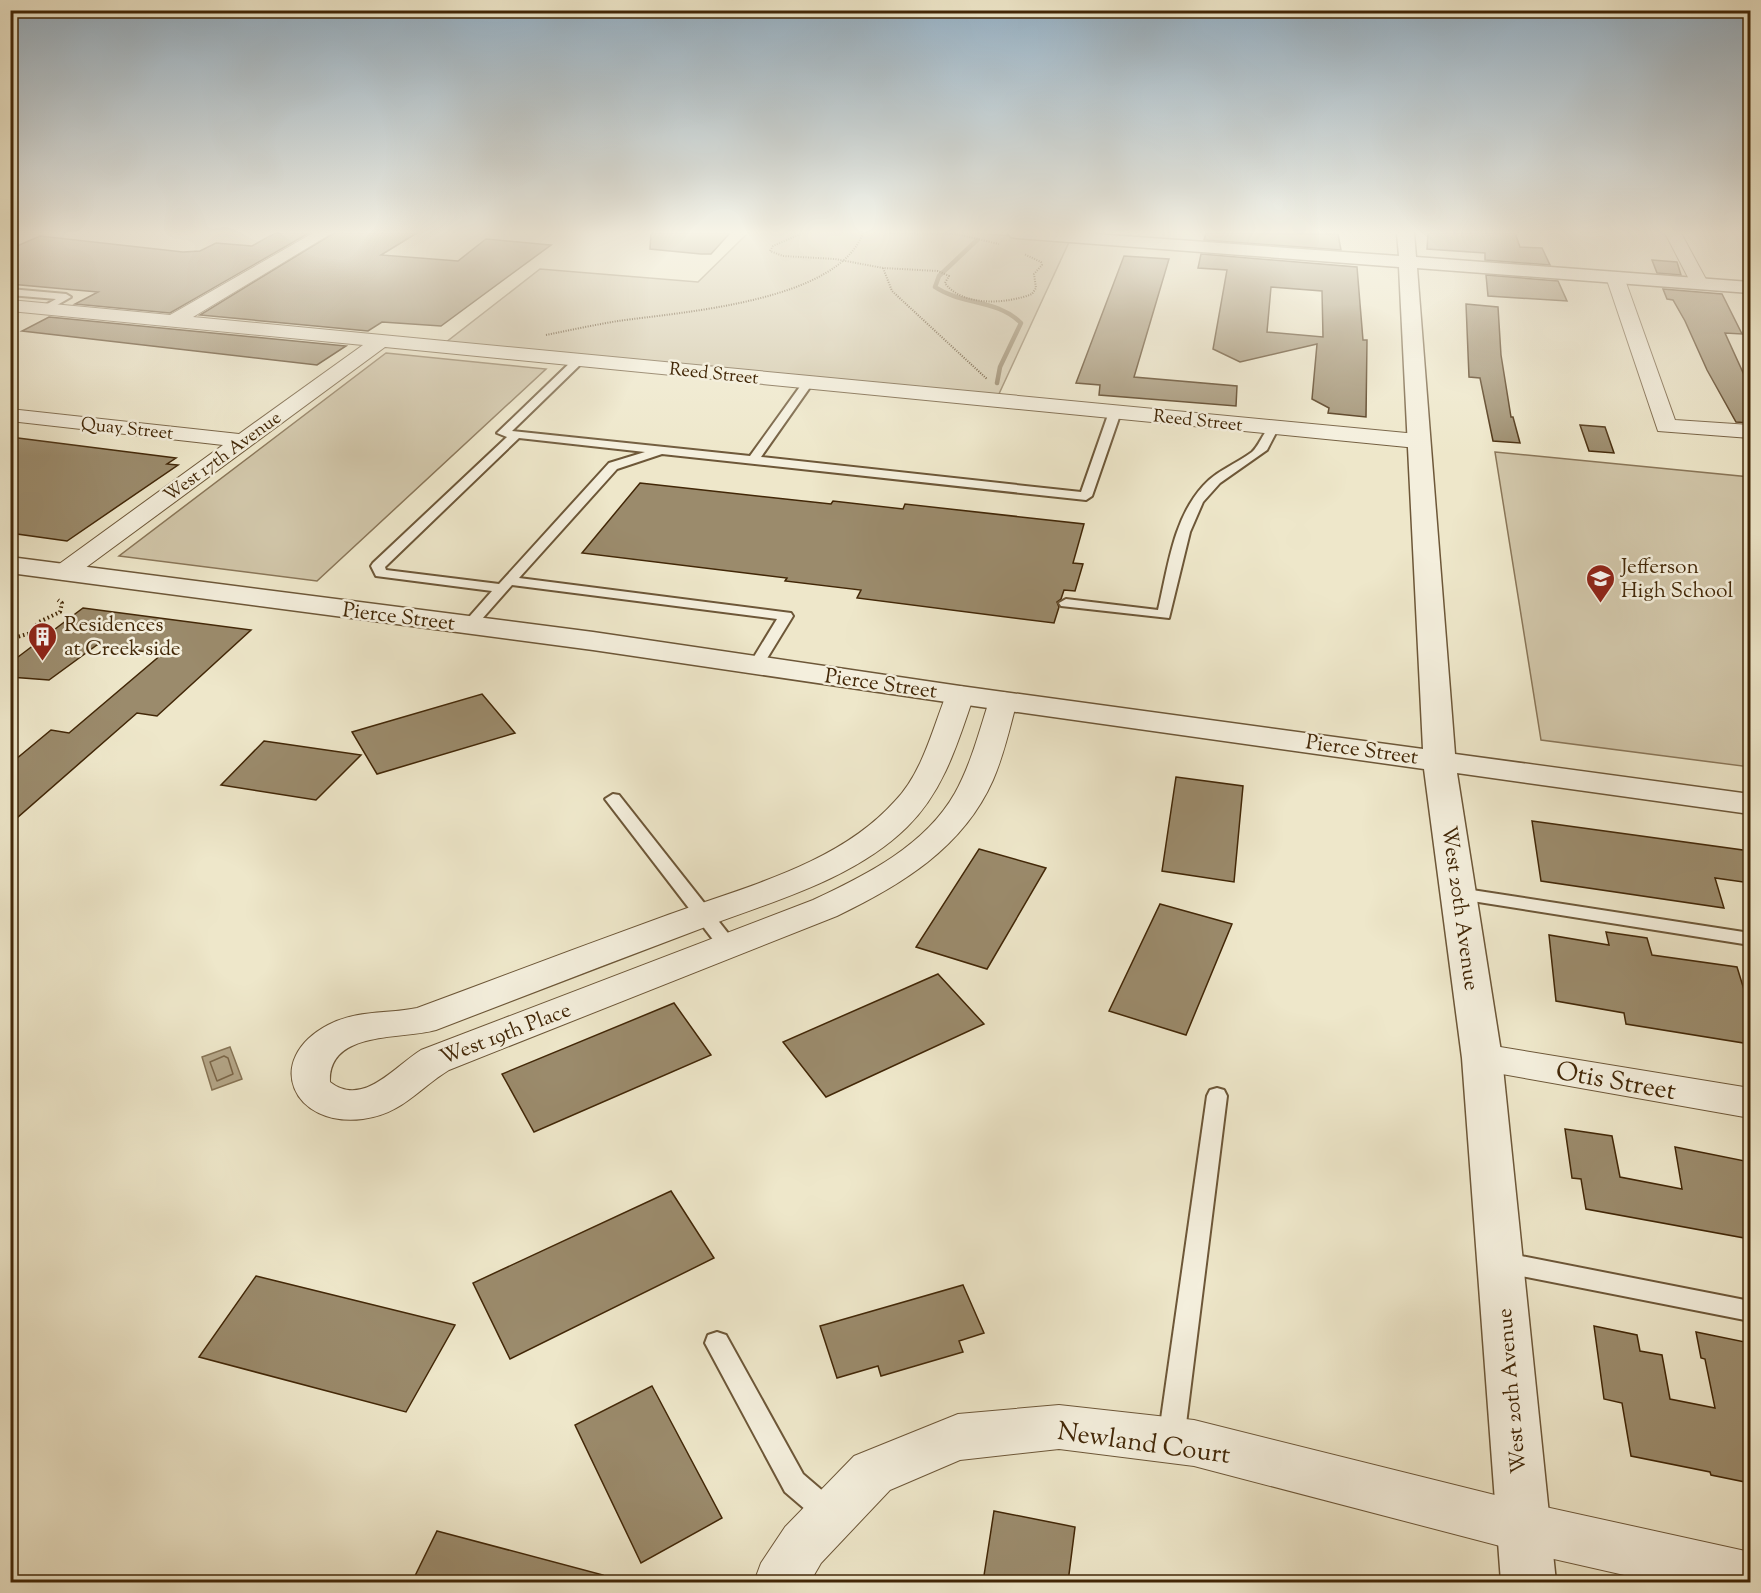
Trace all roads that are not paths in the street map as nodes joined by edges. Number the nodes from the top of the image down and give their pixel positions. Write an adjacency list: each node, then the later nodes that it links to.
1 (30, 307): 6 (street, Reed Street)
2 (48, 307): 6 (lane)
3 (197, 307): 7 (street)
4 (1410, 307): 17 (street, West 20th Avenue)
5 (1625, 307): 14 (street)
6 (45, 309): 7 (street, Reed Street)
7 (174, 321): 8 (street, Reed Street)
8 (381, 341): 9 (street, Reed Street); 16 (street, West 17th Avenue)
9 (579, 360): 10 (street, Reed Street); 15 (lane)
10 (808, 382): 11 (street, Reed Street); 20 (lane)
11 (1115, 412): 13 (street, Reed Street); 20 (lane)
12 (10, 415): 16 (street, Quay Street)
13 (1274, 428): 17 (street, Reed Street); 25 (lane)
14 (1750, 432)
15 (516, 435): 18 (lane); 24 (lane)
16 (243, 441): 23 (street, West 17th Avenue)
17 (1417, 441): 30 (street, West 20th Avenue)
18 (589, 442): 19 (lane); 21 (lane)
19 (664, 450): 20 (lane); 21 (lane)
20 (753, 460)
21 (613, 466): 24 (lane)
22 (10, 565): 23 (street, Pierce Street)
23 (64, 572): 26 (street, Pierce Street)
24 (506, 584): 26 (lane); 27 (lane)
25 (1066, 603)
26 (469, 625): 27 (street, Pierce Street)
27 (756, 665): 28 (street, Pierce Street)
28 (960, 695): 29 (street, Pierce Street); 34 (street, West 19th Place)
29 (1003, 701): 30 (street, Pierce Street); 36 (street, West 19th Place)
30 (1439, 759): 32 (street, Pierce Street); 33 (street, West 20th Avenue)
31 (613, 800): 34 (lane)
32 (1750, 804)
33 (1459, 894): 35 (lane); 37 (street, West 20th Avenue)
34 (704, 914): 36 (lane); 36 (street, West 19th Place)
35 (1750, 939)
36 (728, 946)
37 (1482, 1058): 39 (street, Otis Street); 40 (street, West 20th Avenue)
38 (1217, 1096): 43 (lane)
39 (1750, 1103)
40 (1499, 1262): 41 (lane); 45 (street, West 20th Avenue)
41 (1750, 1311)
42 (717, 1343): 44 (lane)
43 (1171, 1440): 44 (street, Newland Court); 45 (street, Newland Court)
44 (832, 1515): 47 (street, Newland Court)
45 (1523, 1527): 46 (street, Newland Court); 48 (street, West 20th Avenue)
46 (1750, 1578)
47 (780, 1582)
48 (1529, 1582)

